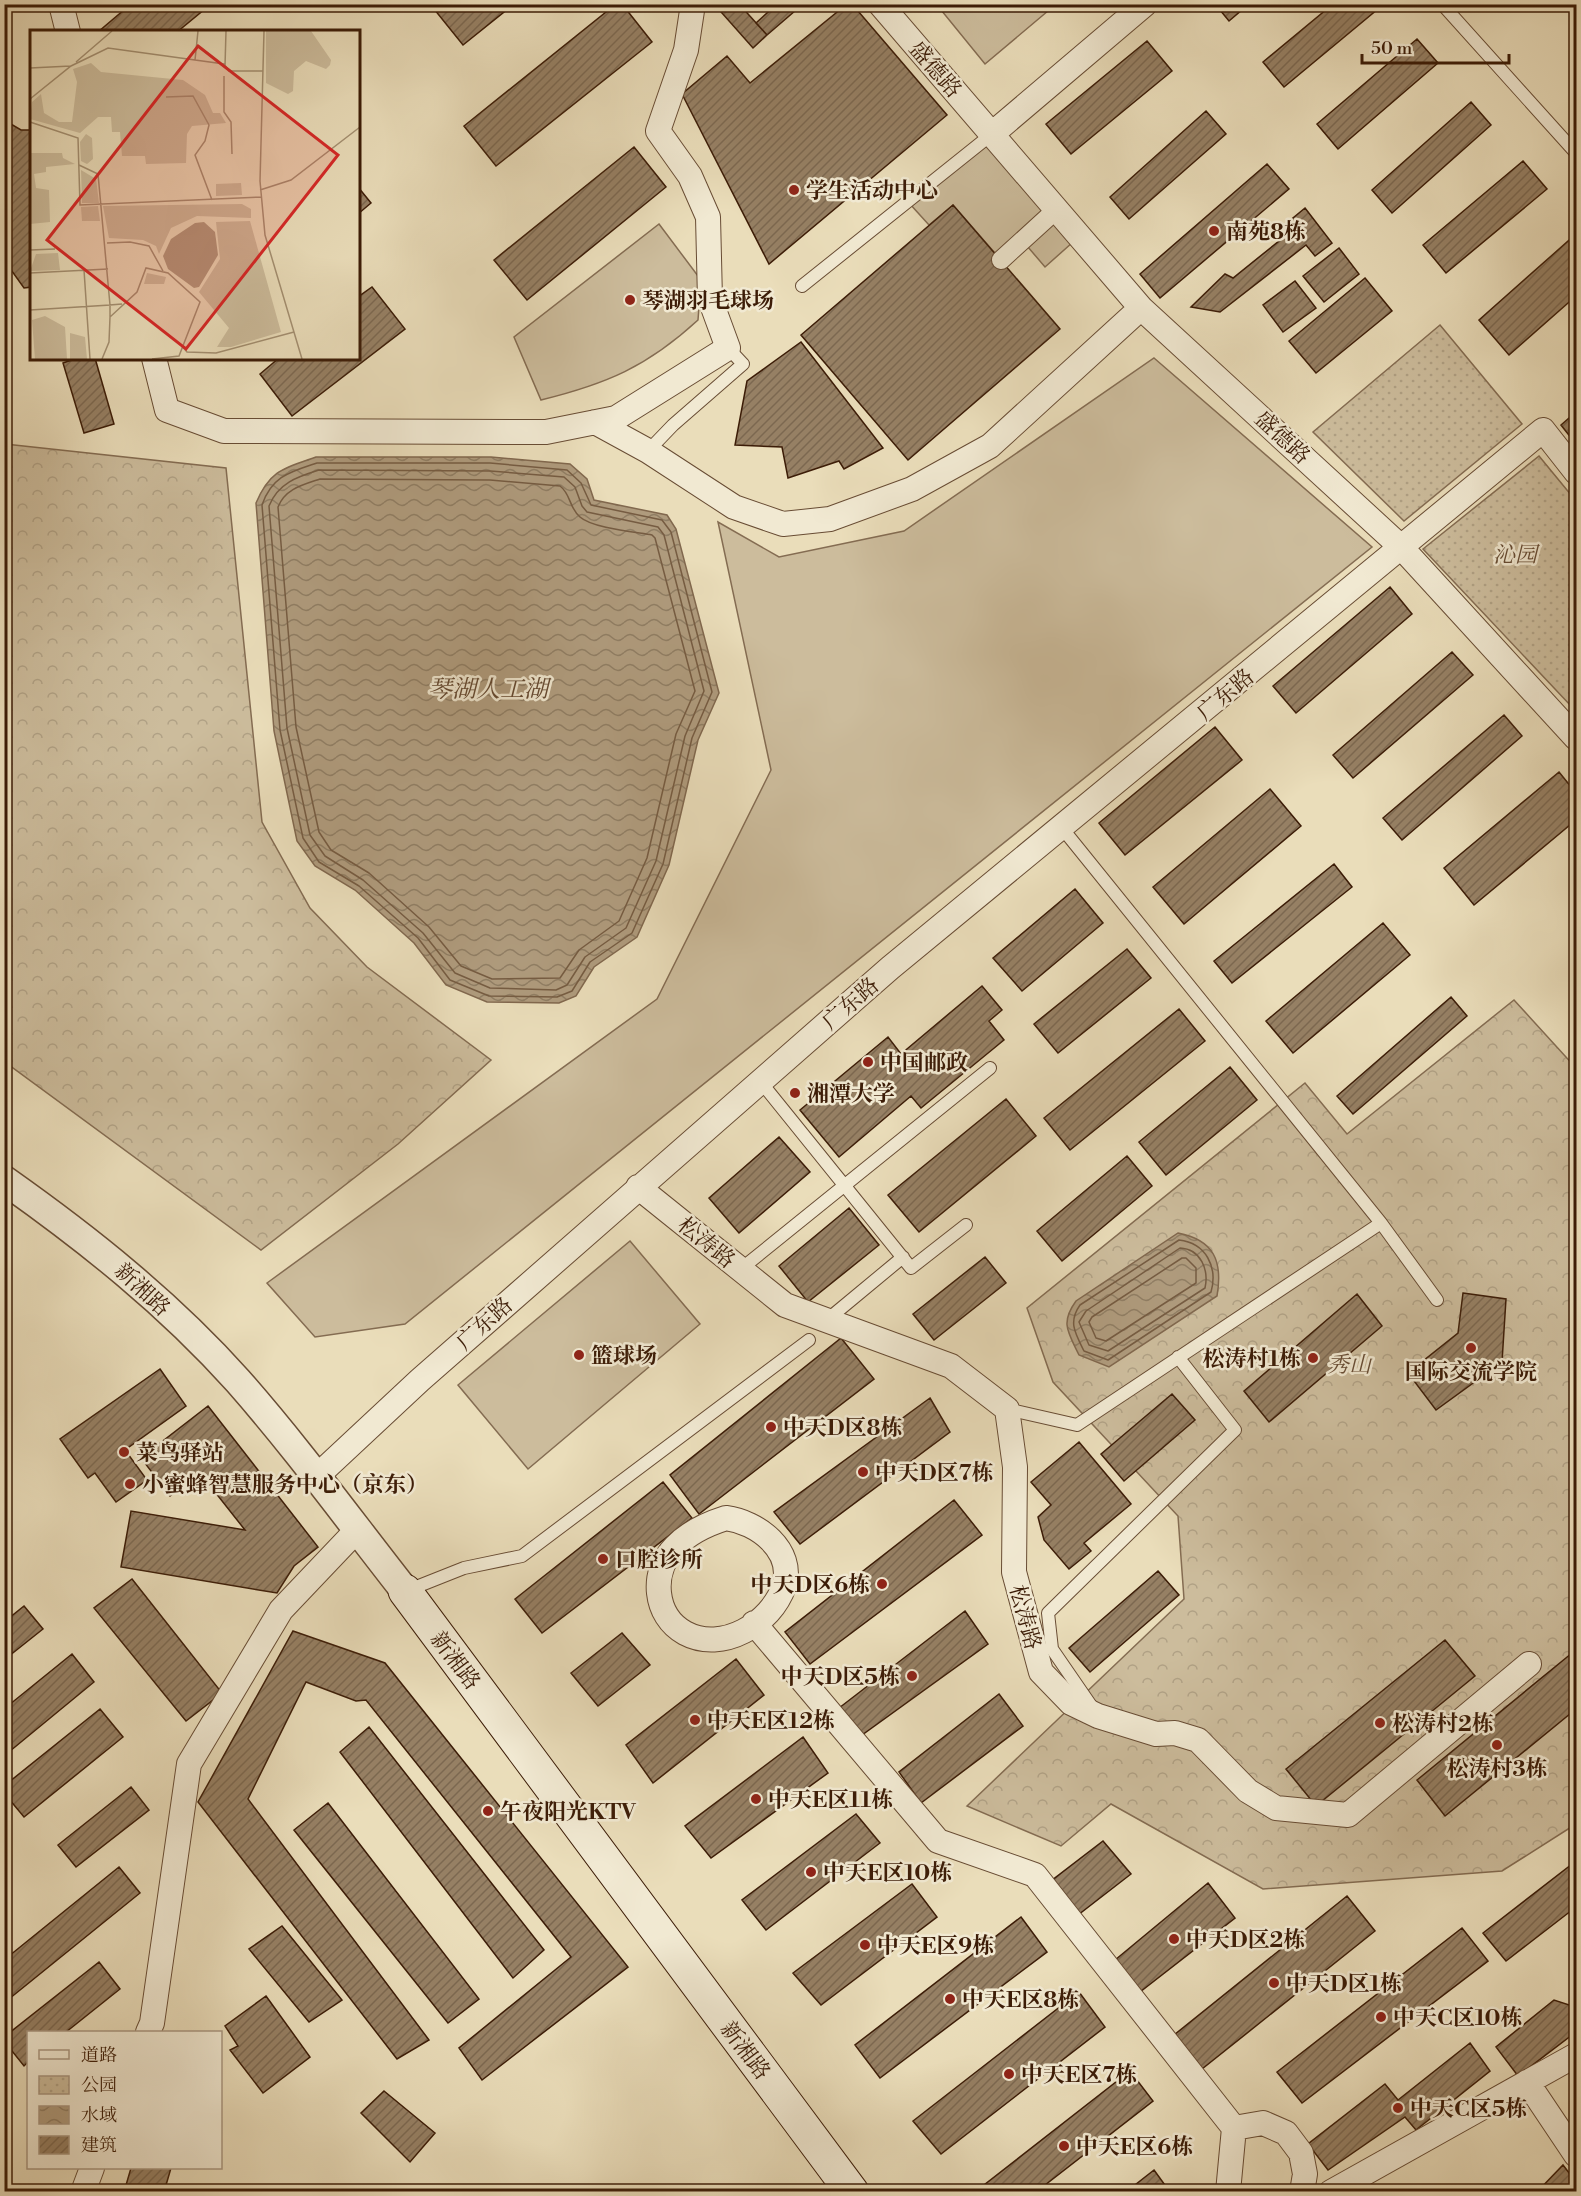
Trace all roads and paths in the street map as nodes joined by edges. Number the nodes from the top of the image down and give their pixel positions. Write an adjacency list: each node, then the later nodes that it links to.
1 (61, 4): 6 (street)
2 (693, 4): 13 (street)
3 (880, 4): 7 (street, 盛德路)
4 (1145, 4): 7 (street)
5 (1442, 4): 8 (lane)
6 (68, 30)
7 (992, 134): 9 (street, 盛德路); 11 (lane)
8 (1576, 153)
9 (1056, 210): 10 (street); 12 (street, 盛德路)
10 (1000, 260)
11 (802, 286)
12 (1141, 308): 16 (street); 18 (street, 盛德路)
13 (728, 348): 15 (street); 16 (lane)
14 (154, 360): 15 (street)
15 (595, 422): 16 (street)
16 (648, 450)
17 (1576, 472): 18 (street, 广东路)
18 (1401, 547): 19 (street, 盛德路); 20 (street, 广东路)
19 (1576, 738)
20 (1062, 828): 22 (street, 广东路); 26 (lane)
21 (990, 1068): 24 (lane)
22 (760, 1081): 24 (lane); 25 (street, 广东路)
23 (4, 1180): 35 (street, 新湘路)
24 (844, 1185): 28 (lane); 29 (lane)
25 (638, 1187): 29 (street, 松涛路); 35 (street, 广东路)
26 (1381, 1223): 30 (lane); 33 (lane)
27 (966, 1225): 28 (lane)
28 (903, 1257): 31 (lane)
29 (741, 1269): 31 (street, 松涛路)
30 (1437, 1300)
31 (827, 1320): 34 (street, 松涛路)
32 (809, 1340): 37 (lane)
33 (1178, 1357): 34 (lane); 40 (lane)
34 (1007, 1409): 40 (street, 松涛路)
35 (315, 1478): 36 (street, 新湘路)
36 (357, 1530): 37 (street, 新湘路); 41 (street)
37 (405, 1591): 48 (main road, 新湘路)
38 (754, 1623): 38 (street); 44 (street)
39 (1529, 1664): 40 (street, 松涛路)
40 (1098, 1716)
41 (148, 2031)
42 (1576, 2055): 43 (street)
43 (1527, 2082): 45 (street); 51 (street)
44 (1234, 2128): 49 (street); 50 (street)
45 (1576, 2156)
46 (92, 2169): 47 (street)
47 (82, 2192)
48 (852, 2192)
49 (1228, 2192)
50 (1302, 2192)
51 (1332, 2192)

